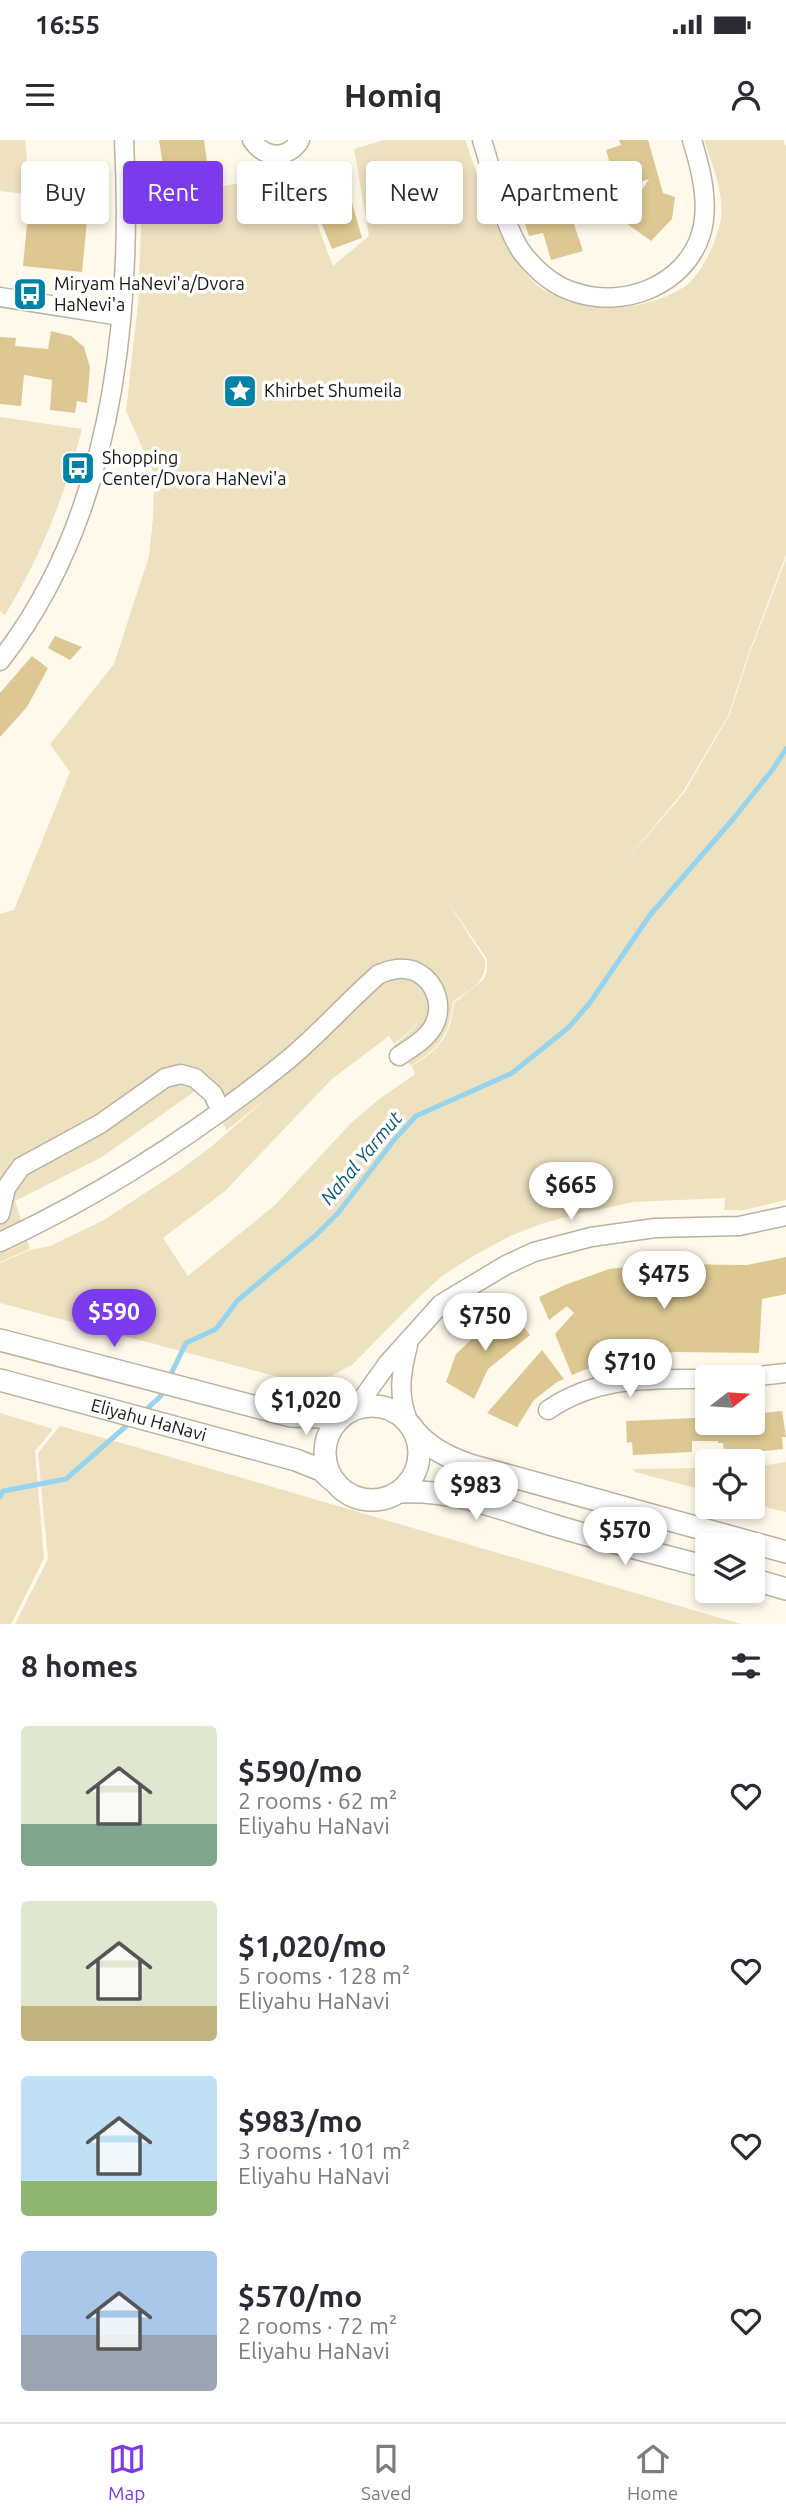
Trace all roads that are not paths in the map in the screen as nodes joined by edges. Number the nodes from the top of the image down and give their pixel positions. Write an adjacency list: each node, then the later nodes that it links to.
1 (124, 140): 7 (street)
2 (252, 140): 3 (street)
3 (300, 140)
4 (482, 140): 5 (street)
5 (691, 140)
6 (0, 297): 7 (street)
7 (120, 316): 8 (street)
8 (0, 660)
9 (399, 1056): 10 (street)
10 (221, 1111): 11 (street); 13 (street)
11 (0, 1214)
12 (786, 1216): 15 (street)
13 (6, 1238)
14 (0, 1340): 20 (main road)
15 (409, 1342): 20 (street); 22 (street)
16 (786, 1373): 17 (street)
17 (765, 1375)
18 (695, 1379): 21 (street)
19 (0, 1380): 23 (main road, Eliyahu HaNavi)
20 (352, 1410): 22 (main road); 23 (main road)
21 (548, 1410)
22 (410, 1424): 24 (main road); 25 (main road)
23 (333, 1480): 24 (main road)
24 (400, 1492): 26 (main road)
25 (786, 1552)
26 (695, 1564)
27 (765, 1582): 28 (main road)
28 (786, 1588)

